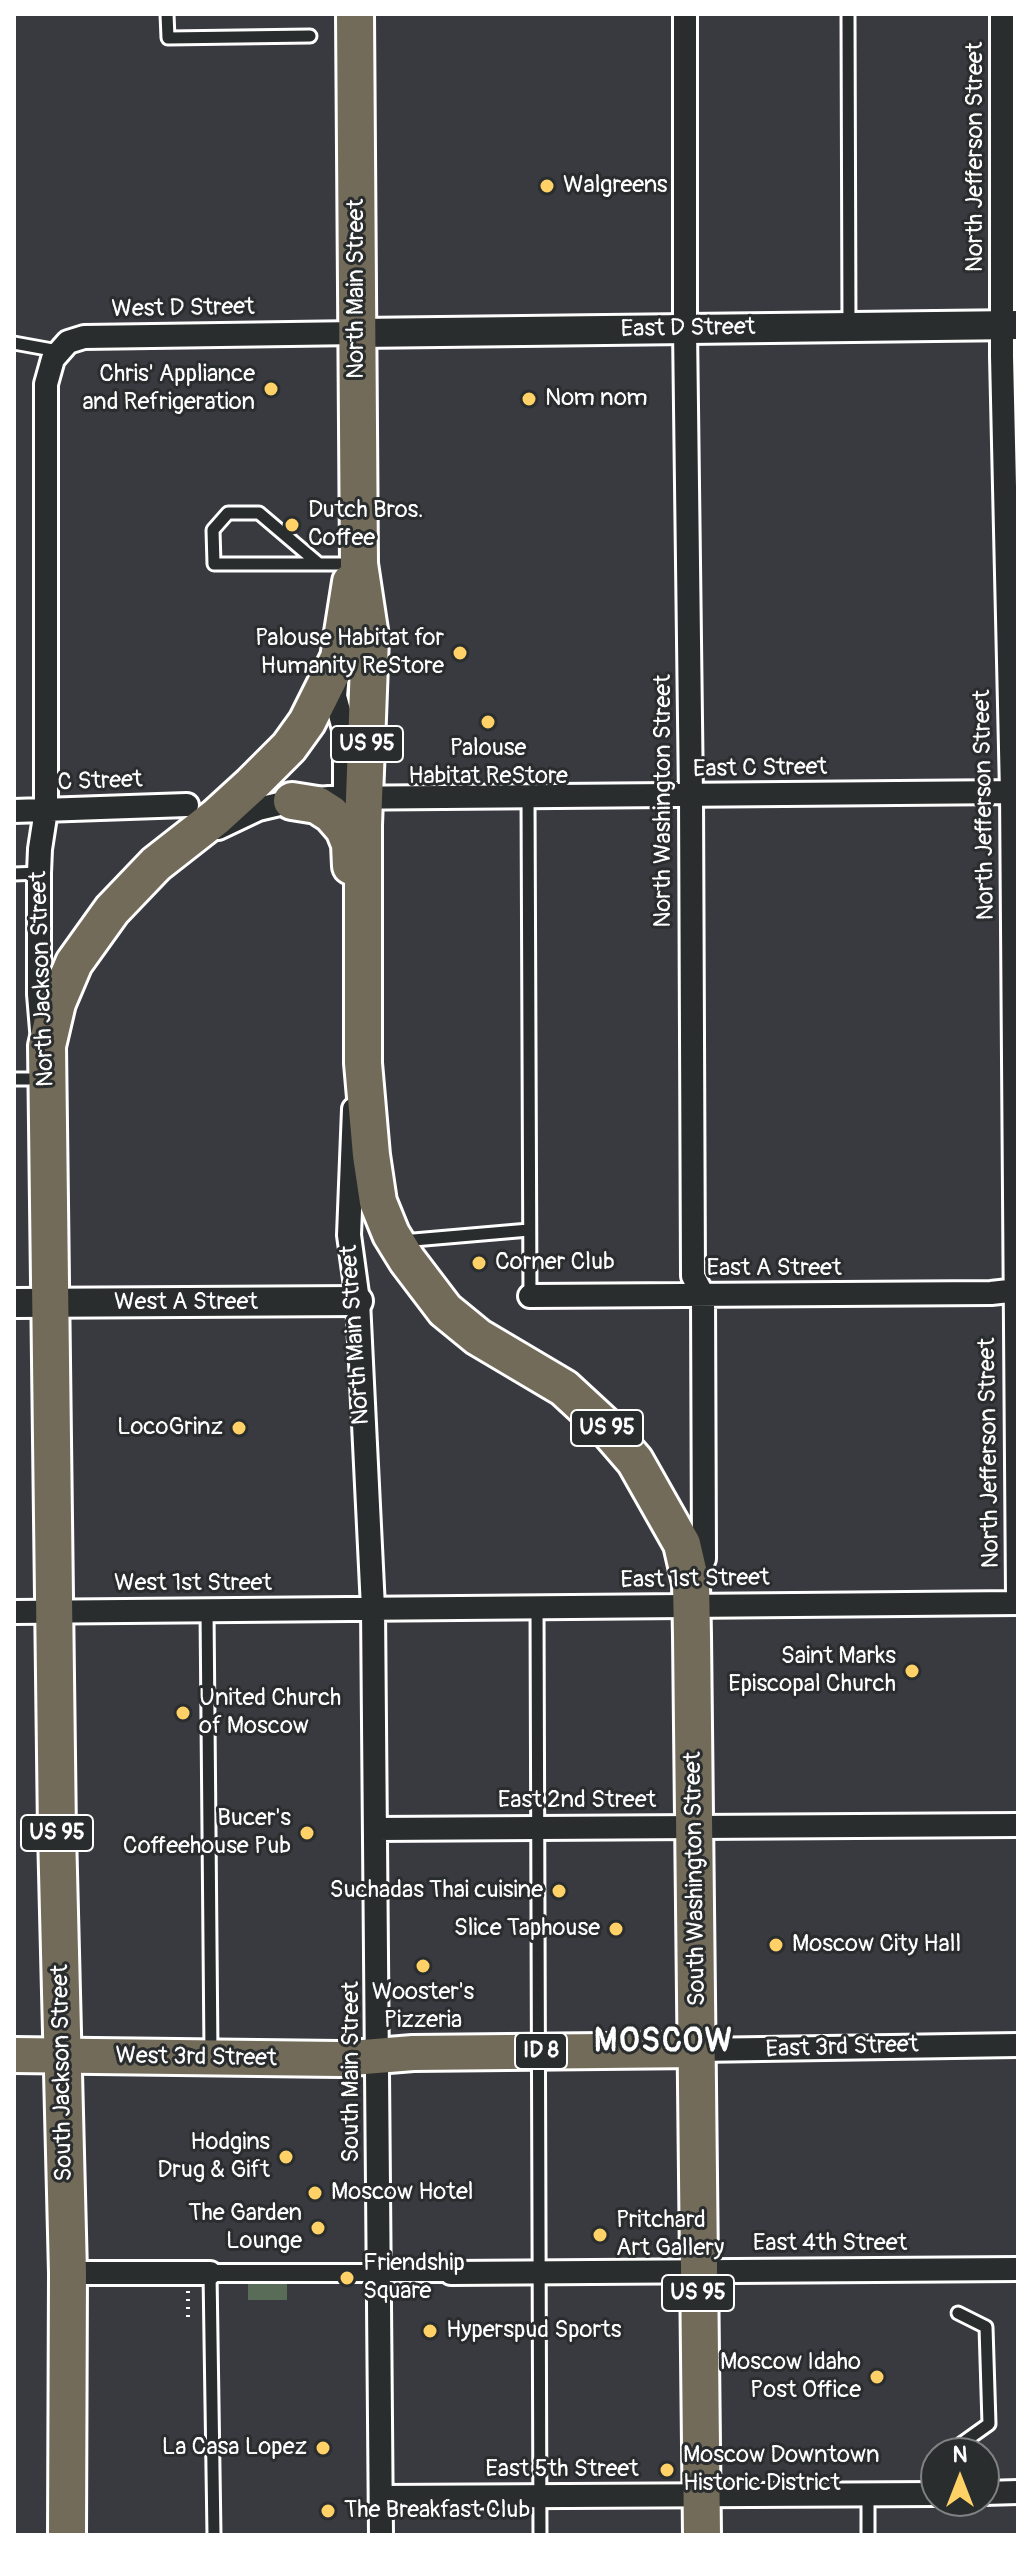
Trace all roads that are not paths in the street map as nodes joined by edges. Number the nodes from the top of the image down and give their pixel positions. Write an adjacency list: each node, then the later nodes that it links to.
1 (167, 14): 6 (lane)
2 (355, 14): 10 (highway, North Main Street / US 95)
3 (685, 14): 9 (street, North Washington Street)
4 (848, 14): 8 (lane)
5 (1002, 14): 7 (street, North Jefferson Street)
6 (310, 36)
7 (1010, 325): 8 (street, East D Street); 16 (street, North Jefferson Street)
8 (849, 327): 9 (street, East D Street)
9 (685, 329): 10 (street, East D Street); 18 (street, North Washington Street)
10 (358, 333): 12 (street, West D Street); 14 (highway, North Main Street / US 95)
11 (14, 343): 12 (lane)
12 (58, 351): 23 (street, North Jackson Street)
13 (319, 564): 13 (lane); 14 (lane)
14 (359, 564): 15 (highway, North Main Street / US 95); 20 (highway, North Main Street / US 95)
15 (339, 658): 20 (street, North Main Street); 25 (highway, North Main Street / US 95)
16 (1014, 696): 17 (street, North Jefferson Street)
17 (1012, 792): 18 (street, East C Street); 33 (street, North Jefferson Street)
18 (691, 796): 19 (street, East C Street); 34 (street, North Washington Street)
19 (528, 797): 20 (street, East C Street); 31 (lane)
20 (355, 798): 21 (street, East C Street); 28 (highway, North Main Street / US 95)
21 (292, 801): 25 (street, East C Street); 28 (highway)
22 (187, 805): 23 (street, C Street)
23 (46, 810): 24 (street, C Street); 26 (street, North Jackson Street)
24 (14, 811)
25 (170, 854): 30 (highway, North Main Street / US 95)
26 (39, 873): 27 (lane); 30 (street, North Jackson Street)
27 (14, 874)
28 (362, 925): 29 (highway, North Main Street / US 95)
29 (363, 1063): 32 (highway, North Main Street / US 95); 36 (street, North Main Street)
30 (36, 1068): 38 (highway, North Jackson Street / US 95)
31 (529, 1230): 32 (lane); 35 (lane)
32 (396, 1242): 39 (highway, North Main Street / US 95)
33 (1017, 1290): 34 (street, East A Street); 40 (street, North Jefferson Street)
34 (703, 1295): 35 (street, East A Street); 39 (street, North Washington Street)
35 (530, 1296)
36 (358, 1301): 38 (street, West A Street); 43 (street, North Main Street)
37 (14, 1303): 38 (street, West A Street)
38 (50, 1303): 44 (highway, North Jackson Street / US 95)
39 (691, 1595): 41 (street, East 1st Street); 42 (street, East 1st Street); 48 (highway, South Washington Street / US 95)
40 (1018, 1595)
41 (1018, 1603)
42 (537, 1607): 43 (street, East 1st Street); 49 (lane)
43 (373, 1608): 45 (street, West 1st Street); 50 (street, South Main Street)
44 (56, 1610): 45 (street, West 1st Street); 46 (street, West 1st Street); 55 (highway, South Jackson Street / US 95)
45 (207, 1610): 57 (lane)
46 (14, 1612)
47 (1018, 1825): 48 (street, East 2nd Street)
48 (696, 1827): 49 (street, East 2nd Street); 52 (highway, South Washington Street / US 95)
49 (536, 1828): 50 (street, East 2nd Street); 53 (lane)
50 (376, 1829): 56 (street, South Main Street)
51 (1018, 2045): 52 (street, East 3rd Street)
52 (698, 2050): 53 (main road, East 3rd Street / ID 8); 63 (highway, South Washington Street / US 95)
53 (537, 2051): 56 (main road, East 3rd Street / ID 8); 64 (lane)
54 (14, 2055): 55 (main road, West 3rd Street / ID 8)
55 (63, 2056): 57 (main road, West 3rd Street / ID 8); 60 (highway, South Jackson Street / US 95)
56 (378, 2056): 57 (main road, West 3rd Street / ID 8); 59 (street, South Main Street)
57 (211, 2058)
58 (1018, 2269): 63 (street, East 4th Street)
59 (379, 2271): 61 (street); 62 (street); 71 (street, South Main Street)
60 (68, 2273): 61 (street); 72 (highway, South Jackson Street / US 95)
61 (210, 2273): 73 (lane)
62 (451, 2273): 64 (street, East 4th Street)
63 (698, 2273): 64 (street, East 4th Street); 68 (highway, South Washington Street / US 95)
64 (539, 2274): 70 (lane)
65 (958, 2313): 66 (lane)
66 (971, 2437)
67 (920, 2494): 69 (street, East 5th Street)
68 (701, 2495): 69 (street, East 5th Street); 70 (street, East 5th Street); 76 (highway, South Washington Street / US 95)
69 (868, 2495): 77 (lane)
70 (539, 2496): 71 (street, East 5th Street); 75 (lane)
71 (381, 2497): 74 (street, South Main Street)
72 (67, 2535)
73 (214, 2535)
74 (381, 2535)
75 (540, 2535)
76 (702, 2535)
77 (868, 2535)

